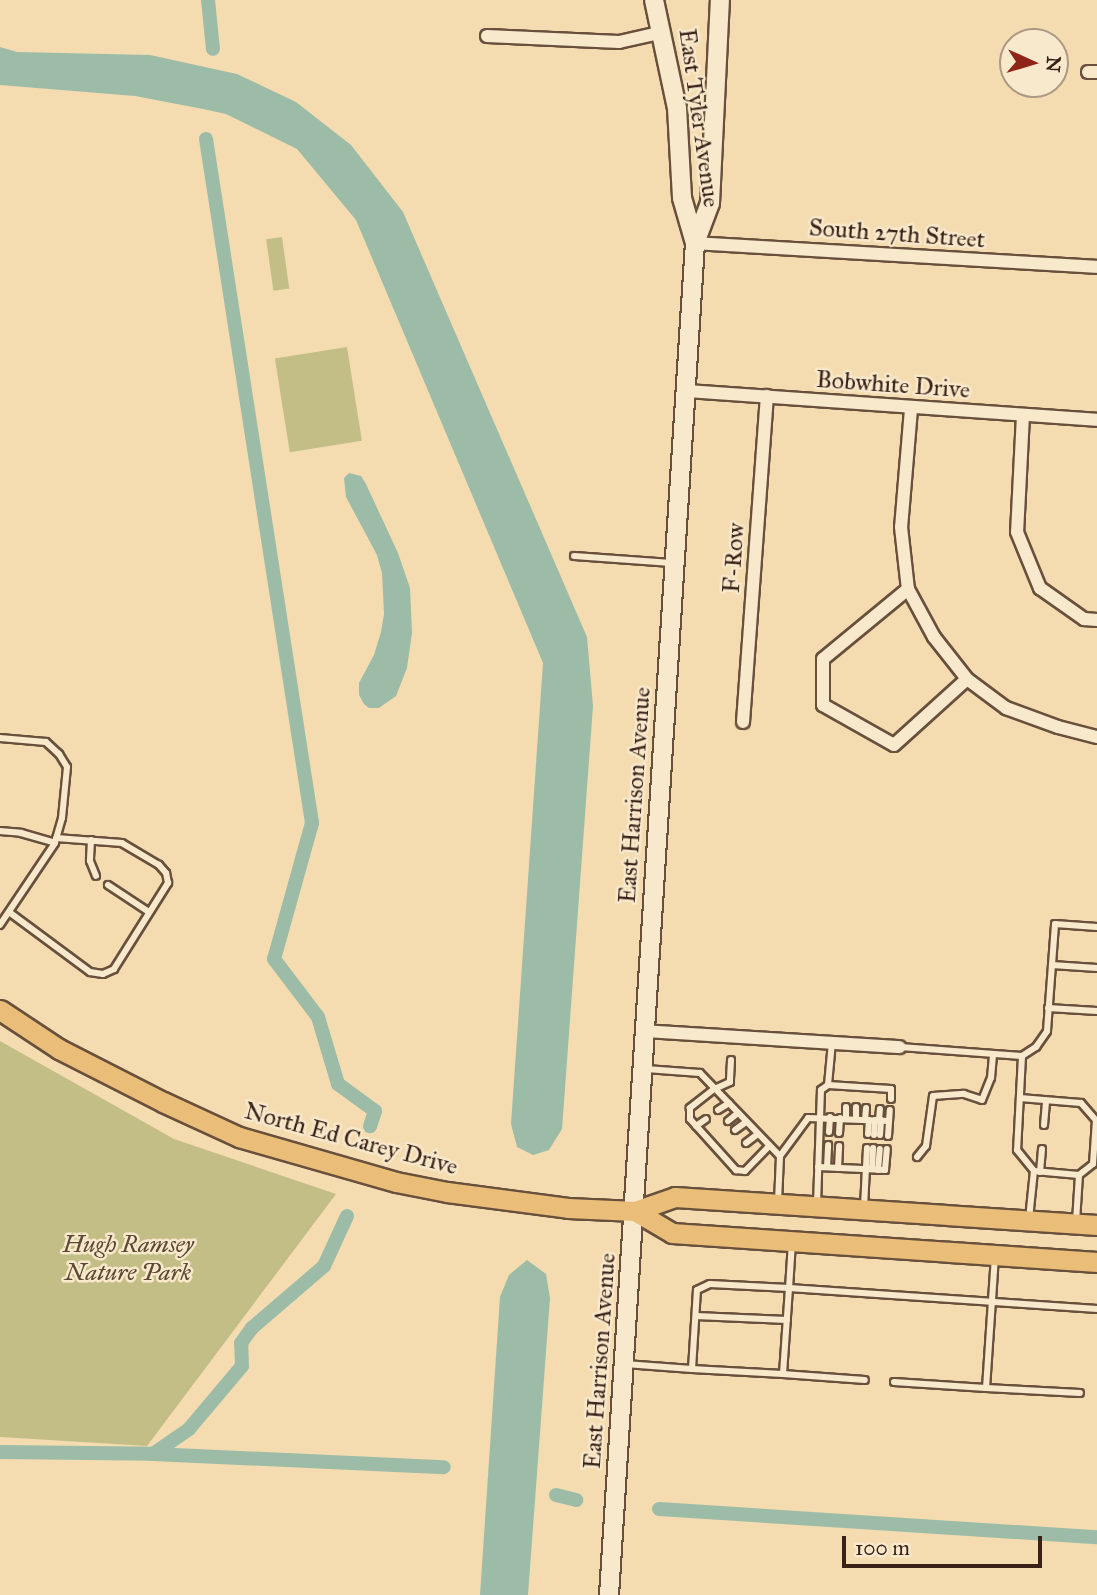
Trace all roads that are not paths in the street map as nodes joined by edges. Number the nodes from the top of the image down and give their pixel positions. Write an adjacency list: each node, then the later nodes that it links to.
1 (654, 0): 3 (main road, East Tyler Avenue)
2 (720, 0): 5 (main road, East Harrison Avenue)
3 (663, 32): 4 (street); 5 (main road, East Tyler Avenue)
4 (487, 36)
5 (695, 243): 6 (street, South 27th Street); 7 (main road, East Harrison Avenue)
6 (1097, 267)
7 (686, 391): 8 (street, Bobwhite Drive); 13 (main road, East Harrison Avenue)
8 (767, 396): 9 (street, Bobwhite Drive); 17 (street, F-Row)
9 (911, 410): 10 (street, Bobwhite Drive); 14 (street)
10 (1023, 415): 11 (street, Bobwhite Drive); 15 (street)
11 (1097, 421)
12 (574, 556): 13 (lane)
13 (674, 563): 34 (main road, East Harrison Avenue)
14 (908, 589): 16 (street); 16 (street)
15 (1097, 620)
16 (967, 679): 18 (street)
17 (743, 722)
18 (1097, 737)
19 (0, 738): 22 (lane)
20 (0, 831): 22 (lane)
21 (90, 840): 22 (lane); 23 (lane); 26 (lane)
22 (56, 841): 25 (lane)
23 (96, 876)
24 (108, 885): 26 (lane)
25 (9, 912): 26 (lane); 27 (lane)
26 (149, 912)
27 (0, 925)
28 (1097, 927): 29 (lane)
29 (1052, 965): 30 (lane); 31 (lane)
30 (1097, 968)
31 (1048, 1008): 33 (lane); 38 (lane)
32 (0, 1010): 98 (main road, North Ed Carey Drive)
33 (1097, 1011)
34 (644, 1031): 35 (street); 40 (main road, East Harrison Avenue)
35 (832, 1042): 36 (street); 41 (lane)
36 (900, 1047): 37 (lane)
37 (993, 1054): 38 (lane); 87 (lane)
38 (1022, 1056): 51 (lane)
39 (731, 1060): 44 (lane)
40 (642, 1068): 44 (lane); 98 (main road, East Harrison Avenue)
41 (828, 1085): 42 (lane); 62 (lane)
42 (848, 1086): 43 (lane); 47 (lane)
43 (858, 1087): 45 (lane); 48 (lane)
44 (714, 1088): 54 (lane); 71 (lane)
45 (868, 1088): 46 (lane); 49 (lane)
46 (881, 1088): 50 (lane); 52 (lane)
47 (847, 1096)
48 (857, 1096)
49 (867, 1097)
50 (880, 1098)
51 (1020, 1098): 53 (lane); 93 (lane)
52 (891, 1099)
53 (1046, 1101): 70 (lane); 94 (lane)
54 (729, 1103): 59 (lane); 61 (lane)
55 (846, 1107): 64 (lane)
56 (856, 1107): 66 (lane)
57 (866, 1108): 67 (lane)
58 (880, 1109): 67 (lane)
59 (718, 1110)
60 (890, 1110): 67 (lane)
61 (738, 1113): 68 (lane); 69 (lane)
62 (820, 1116): 63 (lane); 86 (lane); 89 (lane)
63 (830, 1117): 64 (lane); 74 (lane)
64 (843, 1118): 66 (lane); 75 (lane)
65 (706, 1119): 71 (lane)
66 (856, 1119): 67 (lane)
67 (876, 1120): 67 (lane)
68 (728, 1121)
69 (746, 1122): 73 (lane); 76 (lane)
70 (1044, 1125)
71 (696, 1126): 77 (lane)
72 (715, 1130): 77 (lane)
73 (735, 1130)
74 (829, 1132)
75 (839, 1133)
76 (758, 1134): 79 (lane); 82 (lane)
77 (707, 1137): 81 (lane)
78 (723, 1139): 81 (lane)
79 (746, 1143)
80 (828, 1145): 90 (lane)
81 (715, 1146): 88 (lane)
82 (769, 1146): 86 (lane); 88 (lane)
83 (839, 1146): 91 (lane)
84 (1042, 1149): 93 (lane)
85 (735, 1153): 88 (lane)
86 (780, 1156): 95 (lane)
87 (917, 1157)
88 (726, 1159)
89 (818, 1167): 90 (lane); 96 (lane)
90 (827, 1167): 91 (lane)
91 (838, 1168): 92 (lane)
92 (872, 1169): 92 (lane); 97 (lane)
93 (1037, 1171): 94 (lane); 99 (lane)
94 (1079, 1175): 100 (lane)
95 (778, 1204): 96 (main road); 98 (main road)
96 (816, 1206): 97 (main road)
97 (863, 1209): 99 (main road)
98 (635, 1211): 102 (main road); 110 (main road, East Harrison Avenue)
99 (1029, 1220): 100 (main road)
100 (1076, 1223): 101 (main road)
101 (1097, 1225)
102 (792, 1241): 103 (main road); 105 (lane)
103 (995, 1255): 104 (main road); 106 (lane)
104 (1097, 1262)
105 (789, 1289): 106 (lane); 108 (lane); 109 (lane)
106 (992, 1302): 107 (lane); 115 (lane)
107 (1097, 1309)
108 (696, 1316): 109 (lane); 111 (lane)
109 (787, 1320): 112 (lane)
110 (624, 1364): 111 (lane); 117 (main road, East Harrison Avenue)
111 (692, 1369): 112 (lane)
112 (783, 1374): 113 (lane)
113 (865, 1380)
114 (894, 1382): 115 (lane)
115 (986, 1388): 116 (lane)
116 (1080, 1393)
117 (609, 1595)

